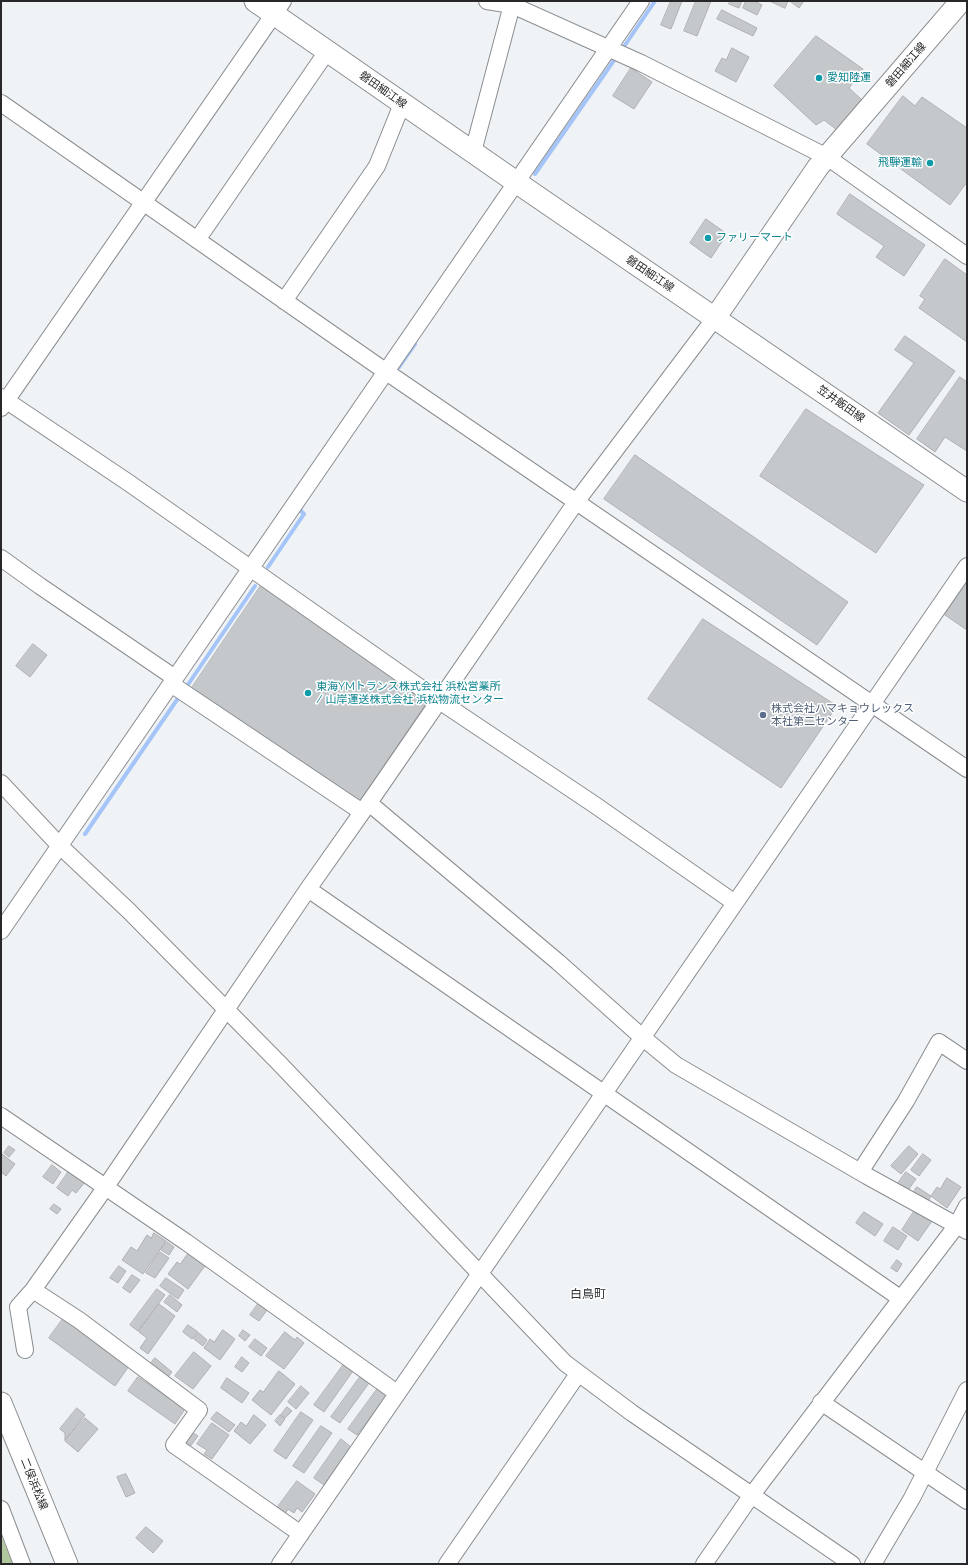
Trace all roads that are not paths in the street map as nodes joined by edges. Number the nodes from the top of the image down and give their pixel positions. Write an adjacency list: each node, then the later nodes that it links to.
1 (255, 1): 6 (main road, 磐田細江線)
2 (487, 1): 5 (street)
3 (641, 1): 8 (street)
4 (961, 1): 12 (main road, 磐田細江線)
5 (513, 3): 8 (street); 11 (street)
6 (279, 8): 7 (main road, 磐田細江線); 14 (street)
7 (328, 50): 10 (main road, 磐田細江線); 15 (street)
8 (615, 51): 12 (street); 13 (street)
9 (1, 104): 14 (street)
10 (402, 104): 11 (main road, 磐田細江線); 17 (street)
11 (473, 152): 13 (main road, 磐田細江線)
12 (827, 157): 16 (street); 18 (main road, 磐田細江線)
13 (516, 182): 18 (main road, 磐田細江線); 19 (street)
14 (143, 202): 15 (street); 20 (street)
15 (197, 240): 17 (street)
16 (967, 256)
17 (284, 301): 19 (street)
18 (715, 318): 21 (main road, 笠井飯田線); 22 (street)
19 (385, 371): 22 (street); 25 (street)
20 (3, 402): 25 (street)
21 (967, 491)
22 (576, 502): 27 (street); 28 (street)
23 (1, 558): 26 (street)
24 (967, 566): 28 (street)
25 (251, 569): 26 (street); 27 (street)
26 (178, 687): 31 (street); 32 (street)
27 (438, 700): 31 (street); 34 (street)
28 (872, 705): 29 (street); 34 (street)
29 (967, 769)
30 (1, 783): 32 (street)
31 (365, 808): 33 (street); 37 (street)
32 (60, 846): 35 (street); 36 (street)
33 (308, 889): 36 (street); 39 (street)
34 (735, 903): 37 (street)
35 (1, 931)
36 (226, 1009): 42 (street); 45 (street)
37 (642, 1037): 39 (street); 41 (street)
38 (967, 1061): 41 (street)
39 (603, 1094): 45 (street); 47 (street)
40 (1, 1116): 42 (street)
41 (860, 1172): 44 (street)
42 (105, 1188): 46 (street); 51 (street)
43 (967, 1206): 44 (street)
44 (962, 1228): 47 (street)
45 (480, 1273): 49 (street); 51 (street)
46 (33, 1290): 48 (street); 58 (street)
47 (900, 1298): 52 (street)
48 (25, 1350)
49 (578, 1374): 55 (street); 62 (street)
50 (967, 1390): 54 (street)
51 (397, 1393): 58 (street)
52 (821, 1402): 54 (street); 55 (street)
53 (1, 1404): 60 (main road, 二俣浜松線)
54 (924, 1473): 56 (street); 65 (street)
55 (751, 1496): 63 (street); 64 (street)
56 (967, 1501)
57 (1, 1509): 59 (street)
58 (301, 1534): 61 (street)
59 (22, 1564)
60 (67, 1564)
61 (280, 1564)
62 (446, 1564)
63 (704, 1564)
64 (852, 1564)
65 (874, 1564)

